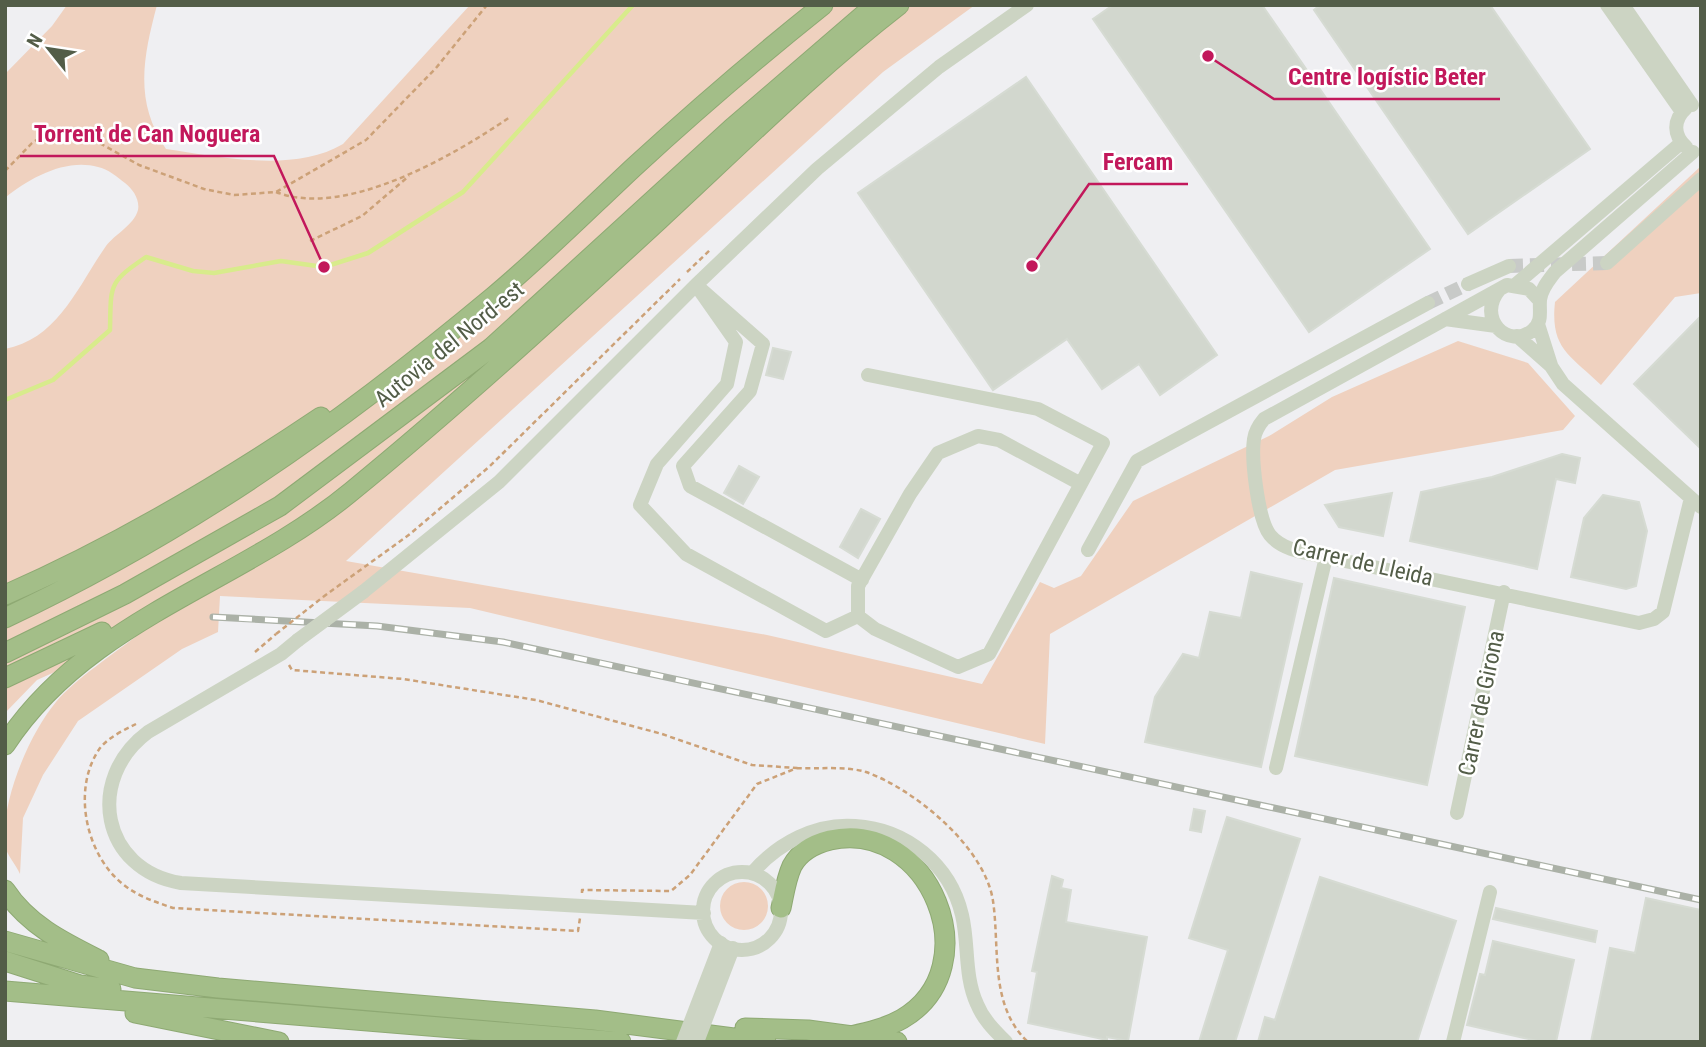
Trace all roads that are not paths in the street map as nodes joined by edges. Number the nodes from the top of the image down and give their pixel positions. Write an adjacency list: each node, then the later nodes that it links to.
1 (823, 5): 19 (highway, Autovia del Nord-est)
2 (875, 5): 36 (highway, Autovia del Nord-est)
3 (899, 5): 26 (highway)
4 (1027, 5): 14 (street)
5 (1607, 5): 7 (street)
6 (1623, 5): 7 (street)
7 (1692, 107): 8 (street)
8 (1681, 143): 9 (street); 15 (street)
9 (1697, 152): 17 (street)
10 (1701, 179): 11 (street)
11 (1607, 263)
12 (1510, 266): 13 (street)
13 (1468, 284)
14 (696, 285): 31 (street); 34 (street); 45 (street, bridge)
15 (1515, 285): 16 (street); 17 (street)
16 (1499, 290): 20 (street, Carrer de Lleida); 22 (street)
17 (1539, 301): 21 (street)
18 (1429, 303): 29 (street)
19 (465, 319): 33 (highway); 35 (highway, Autovia del Nord-est)
20 (1446, 319): 22 (street); 30 (street, Carrer de Lleida)
21 (1538, 324): 23 (street); 24 (street)
22 (1496, 326): 23 (street)
23 (1517, 337): 24 (street)
24 (1551, 366): 28 (street)
25 (869, 375): 27 (street)
26 (474, 388): 37 (highway); 38 (highway)
27 (1081, 484): 31 (street); 34 (street)
28 (1696, 502): 32 (street, Carrer de Lleida)
29 (1088, 550)
30 (1326, 557): 32 (street, Carrer de Lleida); 39 (street)
31 (862, 580): 34 (street)
32 (1504, 592): 40 (street, Carrer de Girona)
33 (5, 595)
34 (858, 616)
35 (5, 618)
36 (5, 653)
37 (5, 678)
38 (5, 745)
39 (1276, 768)
40 (1457, 813)
41 (752, 873): 44 (street); 45 (street); 60 (street)
42 (5, 890): 49 (highway)
43 (1490, 892): 61 (street)
44 (781, 908): 47 (street); 54 (highway)
45 (704, 913): 47 (street)
46 (5, 941): 49 (highway)
47 (727, 946): 53 (street, bridge); 57 (street, bridge)
48 (5, 961): 52 (highway)
49 (135, 978): 53 (highway)
50 (5, 991): 52 (highway)
51 (5, 999): 55 (highway)
52 (213, 1007): 56 (highway)
53 (681, 1035): 54 (highway); 58 (highway)
54 (851, 1036): 59 (highway)
55 (279, 1042)
56 (621, 1042)
57 (697, 1042)
58 (766, 1042)
59 (897, 1042)
60 (1006, 1042)
61 (1453, 1042)

